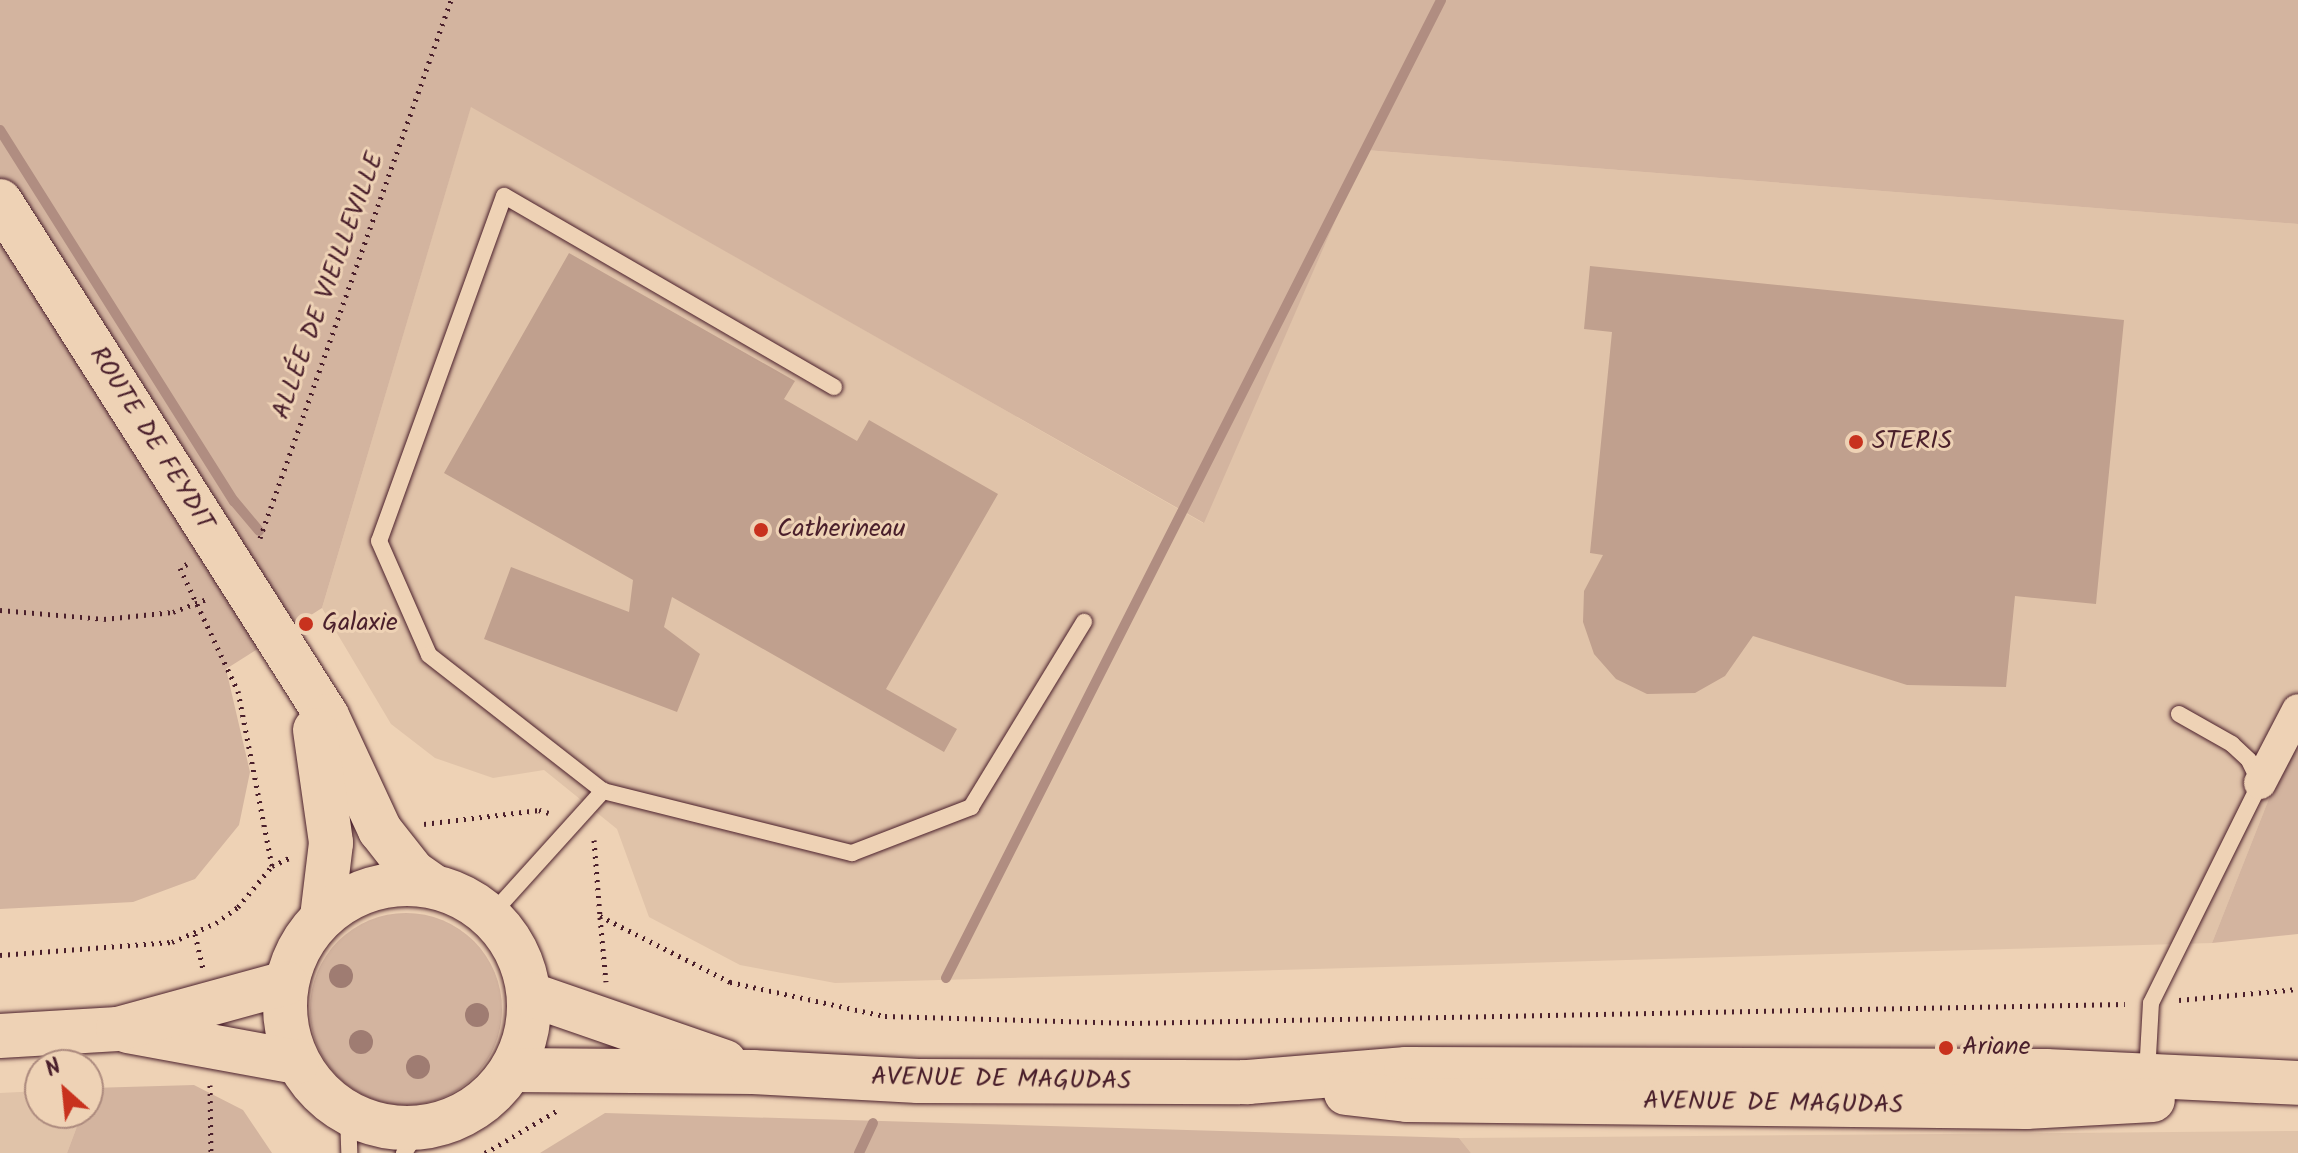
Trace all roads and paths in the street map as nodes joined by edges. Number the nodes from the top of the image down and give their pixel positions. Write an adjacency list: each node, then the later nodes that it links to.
1 (451, 0): 5 (path, ALLÉE DE VIEILLEVILLE)
2 (0, 201): 4 (main road, ROUTE DE FEYDIT)
3 (834, 387): 13 (lane)
4 (219, 546): 5 (main road, ROUTE DE FEYDIT); 6 (path)
5 (243, 584): 6 (path); 9 (main road, ROUTE DE FEYDIT)
6 (198, 602): 7 (path); 17 (path)
7 (0, 610)
8 (1084, 622): 13 (lane)
9 (301, 678): 15 (main road, ROUTE DE FEYDIT); 16 (main road, ROUTE DE FEYDIT)
10 (2298, 710): 12 (street)
11 (2179, 714): 12 (lane)
12 (2260, 783): 25 (lane)
13 (603, 791): 14 (lane)
14 (572, 821): 15 (path); 19 (lane); 25 (path)
15 (380, 830): 18 (main road, ROUTE DE FEYDIT)
16 (331, 843): 17 (path); 20 (main road, ROUTE DE FEYDIT)
17 (272, 866): 21 (path)
18 (433, 886): 19 (main road); 20 (main road)
19 (490, 916): 24 (main road)
20 (322, 917): 22 (main road)
21 (0, 955)
22 (286, 983): 26 (main road); 28 (main road)
23 (2298, 989): 25 (path)
24 (529, 994): 29 (main road); 31 (main road, AVENUE DE MAGUDAS)
25 (2151, 1003): 32 (lane)
26 (118, 1029): 27 (main road); 28 (main road)
27 (0, 1036)
28 (297, 1062): 35 (main road)
29 (512, 1070): 30 (main road, AVENUE DE MAGUDAS); 36 (main road)
30 (583, 1071): 31 (main road, AVENUE DE MAGUDAS); 37 (path)
31 (753, 1072): 33 (main road, AVENUE DE MAGUDAS)
32 (2147, 1076): 33 (main road, AVENUE DE MAGUDAS); 34 (main road, AVENUE DE MAGUDAS)
33 (1248, 1082): 34 (main road, AVENUE DE MAGUDAS)
34 (2298, 1084)
35 (348, 1134): 36 (main road)
36 (412, 1141)
37 (485, 1153)

